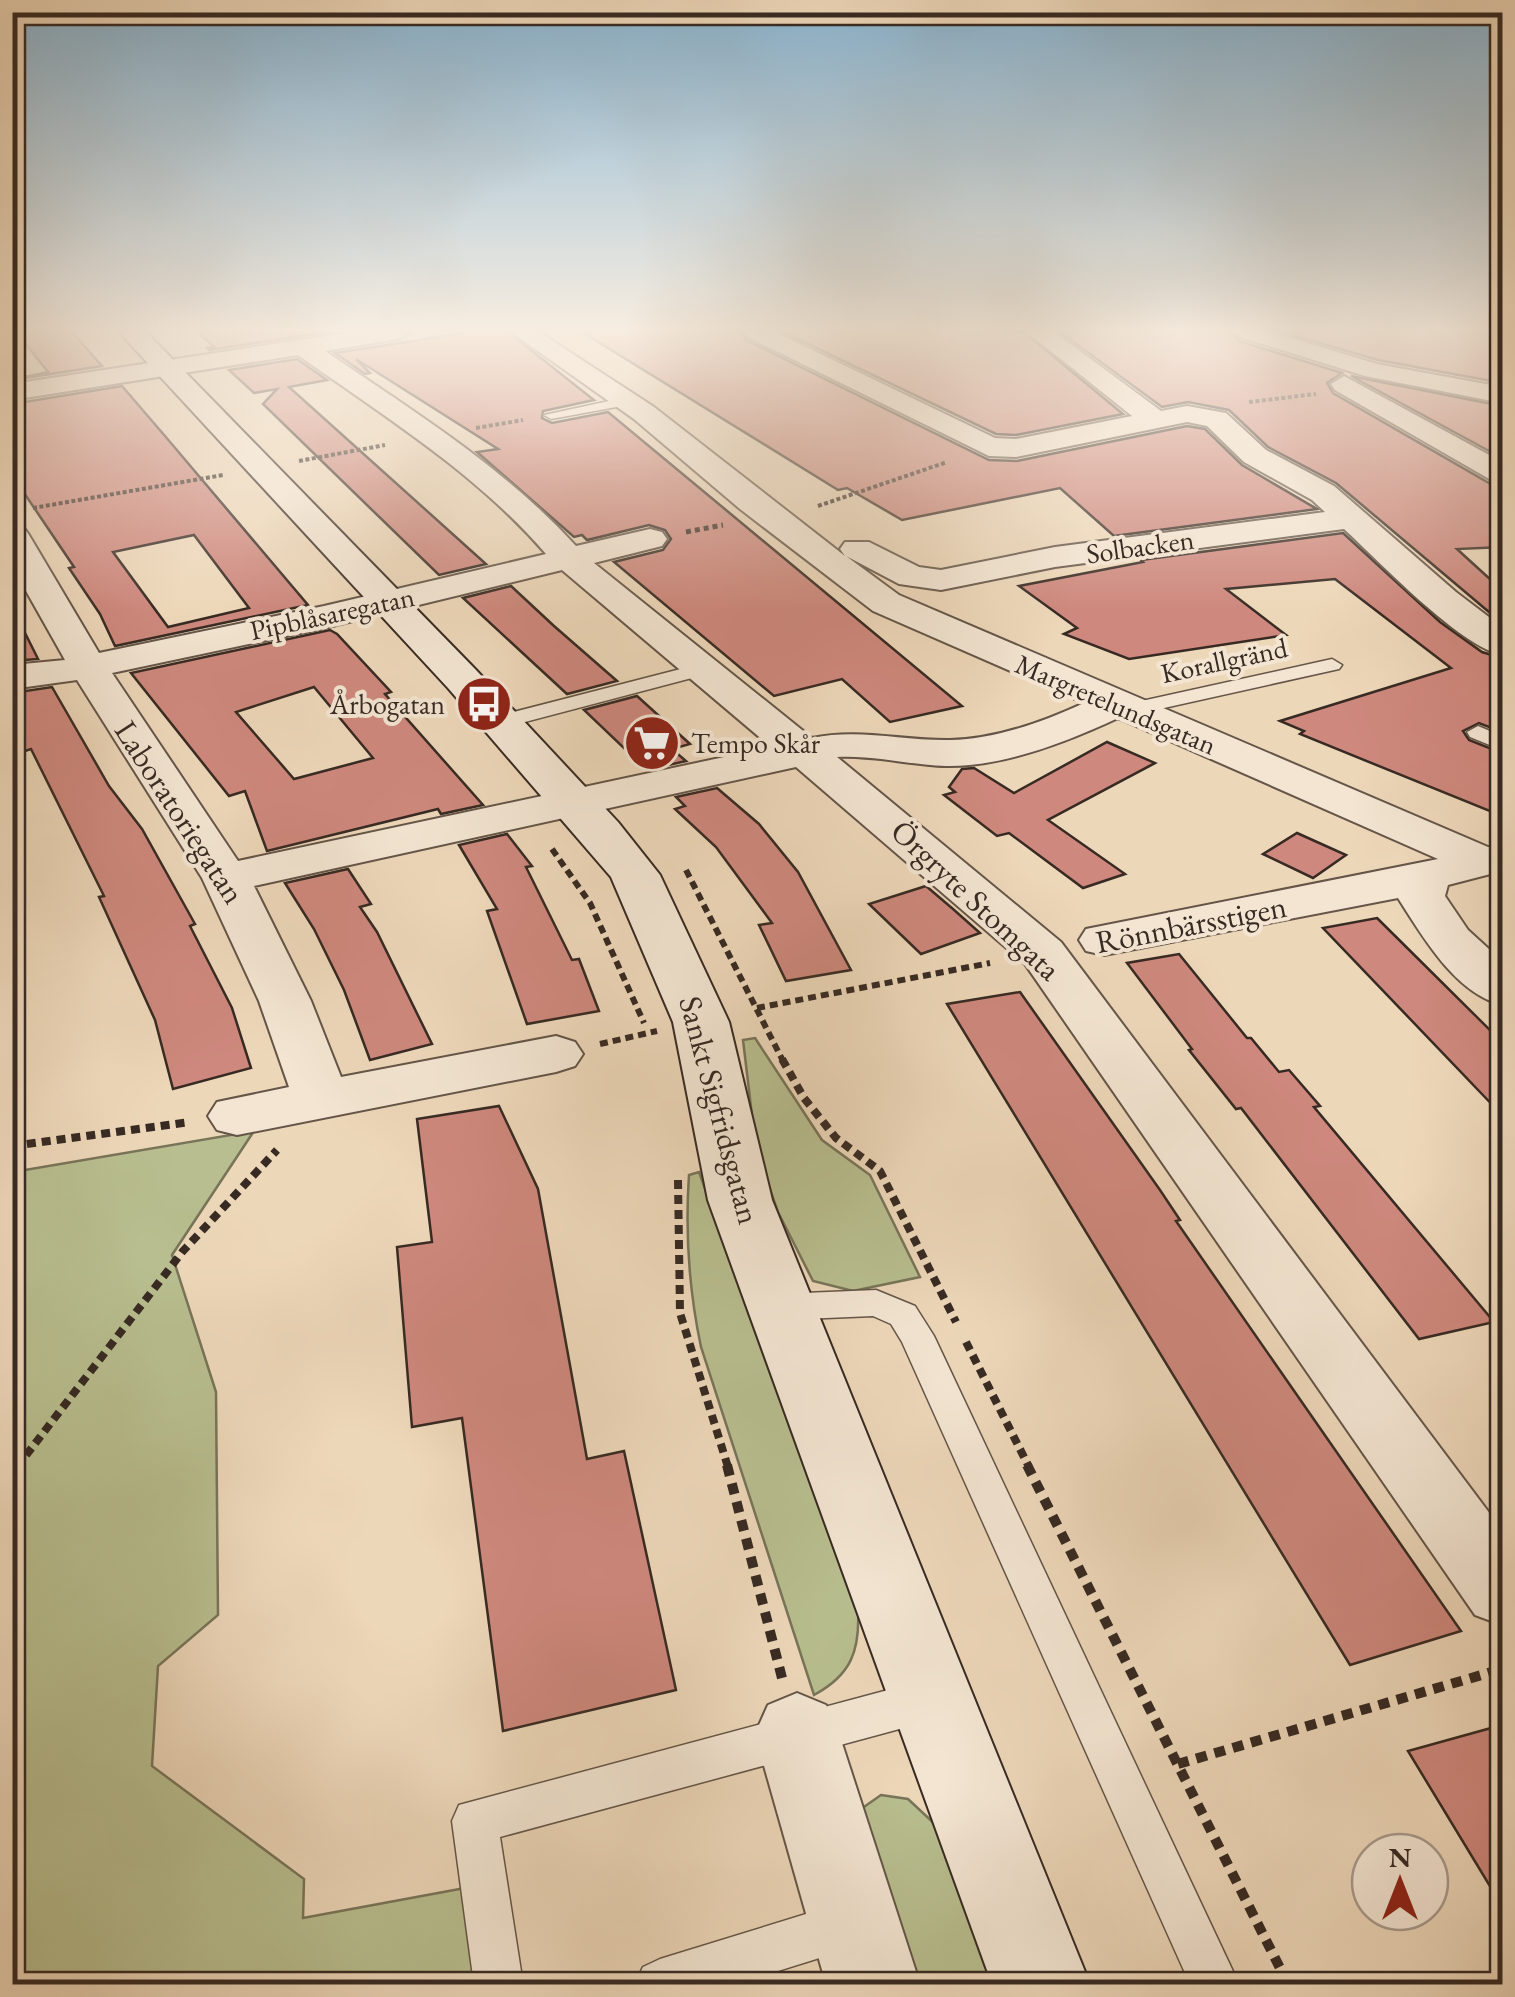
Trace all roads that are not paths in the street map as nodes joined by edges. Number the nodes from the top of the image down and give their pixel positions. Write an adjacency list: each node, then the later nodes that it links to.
1 (222, 425): 15 (street, Sankt Sigfridsgatan)
2 (416, 425): 13 (street, Örgryte Stomgata)
3 (658, 425): 9 (street, Margretelundsgatan)
4 (942, 425): 5 (street)
5 (1127, 425)
6 (1224, 425): 10 (street)
7 (1417, 425): 8 (street)
8 (1502, 474)
9 (768, 514): 14 (street, Margretelundsgatan); 21 (street, Margretelundsgatan)
10 (1351, 518): 14 (street, Solbacken); 16 (street)
11 (12, 535): 18 (street, Laboratoriegatan)
12 (650, 540): 13 (street, Pipblåsaregatan)
13 (568, 558): 15 (street, Pipblåsaregatan); 19 (street, Örgryte Stomgata)
14 (930, 580)
15 (387, 602): 18 (street, Pipblåsaregatan); 22 (street, Sankt Sigfridsgatan)
16 (1502, 644)
17 (1332, 664): 21 (lane, Korallgränd)
18 (86, 666): 20 (street, Pipblåsaregatan); 29 (street, Laboratoriegatan)
19 (700, 670): 22 (lane); 25 (street, Örgryte Stomgata)
20 (12, 677)
21 (1122, 707): 25 (street); 27 (street, Margretelundsgatan)
22 (502, 722): 26 (street, Sankt Sigfridsgatan)
23 (1478, 732): 24 (lane)
24 (1502, 744)
25 (804, 752): 26 (street); 36 (street, Örgryte Stomgata)
26 (573, 802): 29 (street); 35 (street, Sankt Sigfridsgatan)
27 (1493, 860): 28 (street, Rönnbärsstigen)
28 (1427, 877): 30 (street, Rönnbärsstigen); 31 (street)
29 (226, 878): 33 (street, Laboratoriegatan)
30 (1104, 940)
31 (1502, 989)
32 (556, 1054): 33 (street)
33 (322, 1101): 34 (street)
34 (237, 1116)
35 (780, 1307): 37 (street, Sankt Sigfridsgatan); 43 (lane)
36 (1502, 1590)
37 (930, 1700): 38 (lane); 42 (street, Sankt Sigfridsgatan)
38 (797, 1734): 39 (street); 40 (lane)
39 (863, 1954): 41 (lane)
40 (498, 1984)
41 (660, 1984)
42 (1040, 1984)
43 (1215, 1984)

